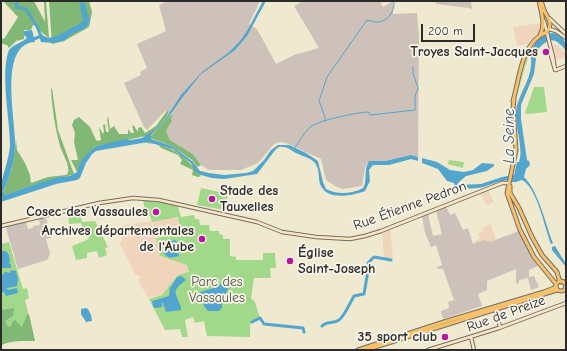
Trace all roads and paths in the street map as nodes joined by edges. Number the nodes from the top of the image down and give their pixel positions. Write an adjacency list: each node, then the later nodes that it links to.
1 (540, 1): 2 (main road); 3 (main road)
2 (549, 18): 3 (main road); 4 (street)
3 (546, 31): 5 (street); 6 (street); 7 (main road)
4 (566, 34)
5 (566, 38)
6 (566, 66)
7 (510, 182): 8 (street, Rue Étienne Pedron); 9 (main road); 10 (main road)
8 (503, 183): 9 (street); 12 (street, Rue Étienne Pedron)
9 (507, 191): 11 (main road)
10 (513, 199): 11 (main road); 13 (main road)
11 (510, 202): 14 (main road)
12 (1, 226)
13 (565, 284): 14 (main road); 14 (main road)
14 (556, 287): 19 (main road); 20 (main road)
15 (566, 303): 17 (street, Rue de Preize)
16 (496, 312): 17 (street)
17 (500, 327): 18 (street, Rue de Preize)
18 (471, 337): 21 (street, Rue de Preize); 22 (street)
19 (358, 350)
20 (366, 350)
21 (428, 350)
22 (474, 350)

